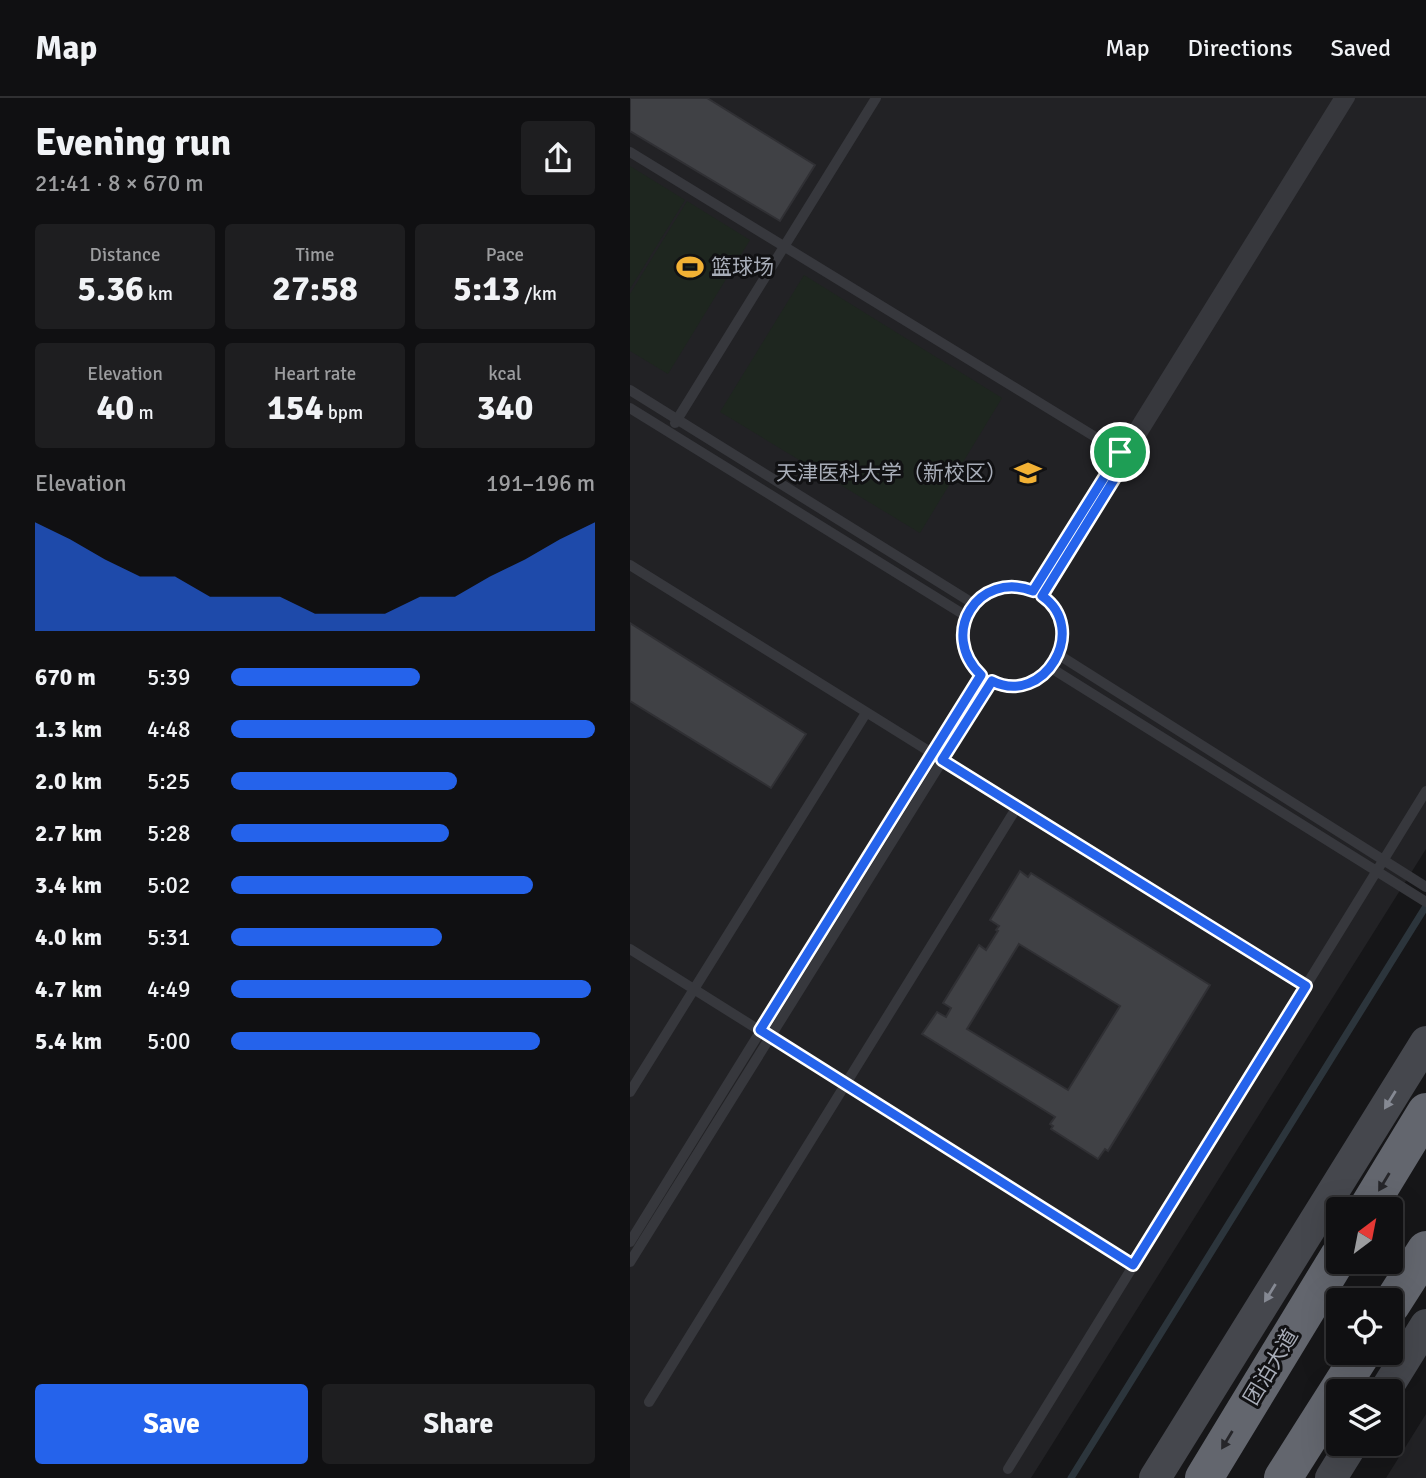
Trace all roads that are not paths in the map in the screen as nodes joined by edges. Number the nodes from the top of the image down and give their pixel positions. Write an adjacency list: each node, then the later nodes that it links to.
1 (876, 98): 5 (lane)
2 (1339, 98): 10 (lane)
3 (1350, 98): 10 (lane)
4 (630, 152): 5 (lane)
5 (785, 247): 8 (lane); 10 (lane)
6 (630, 390): 8 (lane)
7 (630, 408): 9 (lane)
8 (677, 419): 9 (lane); 13 (lane)
9 (669, 432): 14 (lane)
10 (1124, 454): 12 (lane)
11 (630, 565): 19 (lane)
12 (1037, 594): 13 (lane); 15 (lane)
13 (974, 604): 14 (lane)
14 (966, 616): 17 (lane)
15 (1059, 655): 16 (lane); 24 (lane)
16 (1051, 668): 18 (lane); 25 (lane)
17 (981, 675): 18 (lane); 20 (lane)
18 (992, 681): 21 (lane)
19 (866, 713): 20 (lane); 30 (lane)
20 (932, 754): 21 (lane); 31 (lane)
21 (942, 760): 23 (lane); 32 (lane)
22 (1426, 791): 24 (lane)
23 (1017, 807): 29 (lane); 34 (lane)
24 (1384, 860): 25 (lane); 26 (lane)
25 (1377, 871): 27 (lane); 29 (lane)
26 (1425, 886)
27 (1422, 899)
28 (630, 949): 30 (lane)
29 (1306, 986): 41 (lane)
30 (694, 989): 31 (lane); 35 (lane)
31 (760, 1030): 32 (lane); 38 (lane)
32 (770, 1037): 34 (lane); 40 (lane)
33 (1426, 1042): 50 (street, one-way to 50)
34 (845, 1084): 41 (lane); 47 (lane)
35 (630, 1092)
36 (1426, 1112): 37 (highway, one-way to 37)
37 (1374, 1197)
38 (630, 1241)
39 (1426, 1250): 43 (highway)
40 (630, 1262)
41 (1133, 1265): 49 (lane)
42 (1328, 1274): 51 (highway, 团泊大道, one-way to 51)
43 (1402, 1288)
44 (1426, 1325): 46 (street)
45 (1354, 1365): 52 (highway)
46 (1392, 1379)
47 (649, 1402)
48 (1345, 1456): 53 (street)
49 (1008, 1469)
50 (1155, 1478)
51 (1204, 1478)
52 (1283, 1478)
53 (1331, 1478)

